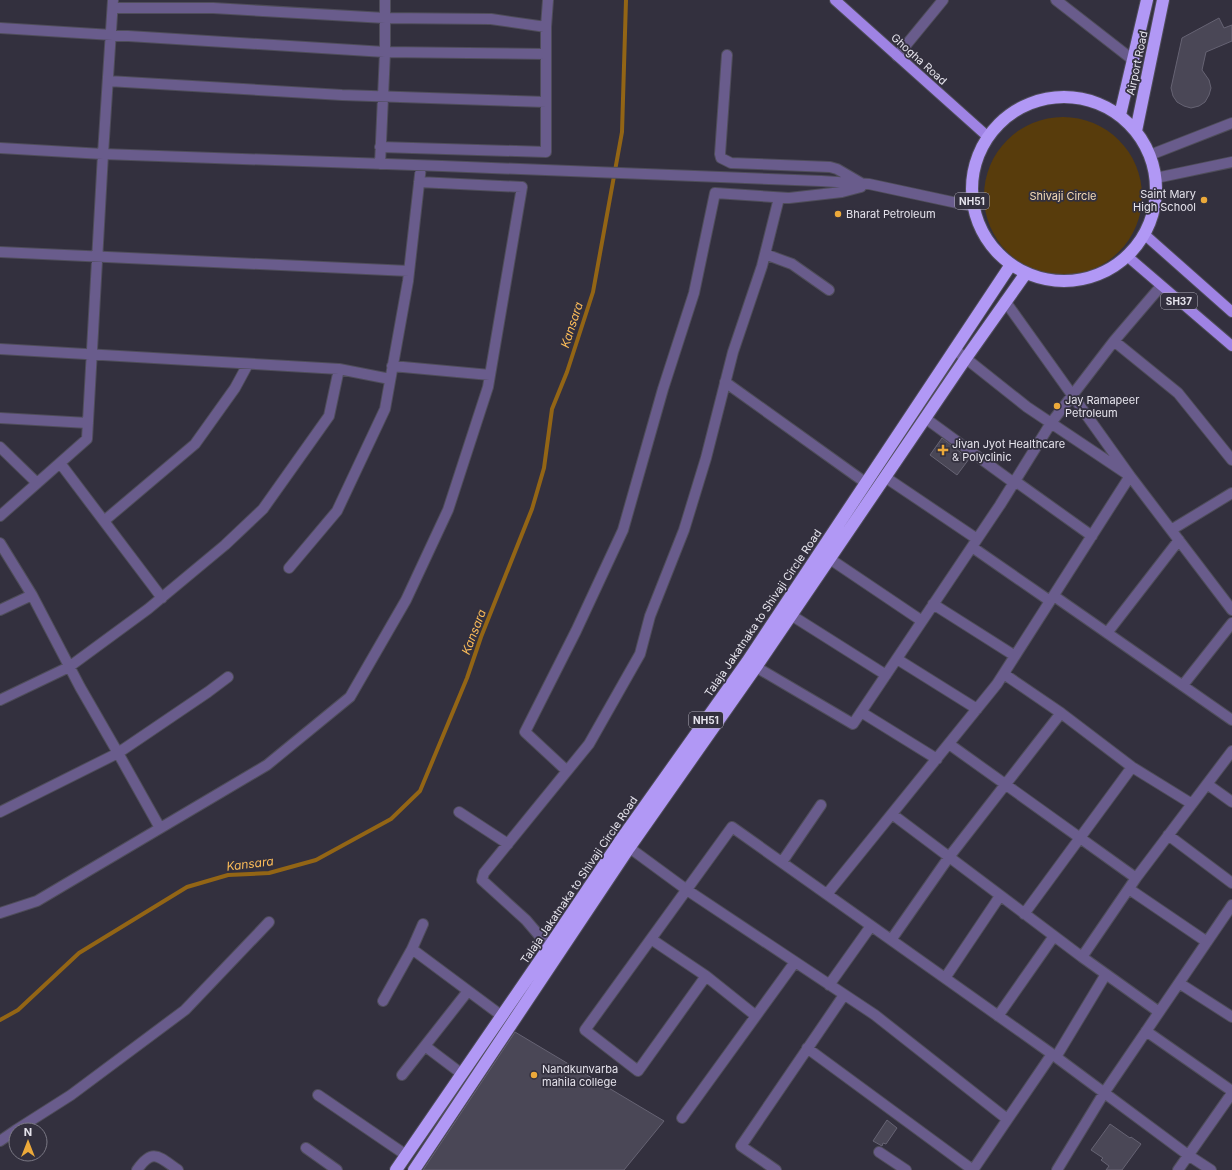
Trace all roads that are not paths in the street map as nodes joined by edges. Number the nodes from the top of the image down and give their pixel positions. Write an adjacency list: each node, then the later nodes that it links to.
1 (385, 0): 9 (street)
2 (548, 0): 10 (street)
3 (835, 0): 16 (main road, Ghogha Road)
4 (943, 0): 16 (street)
5 (1056, 0): 17 (street)
6 (1147, 0): 17 (highway, Airport Road)
7 (1163, 0): 23 (highway, Airport Road)
8 (113, 4): 9 (street); 12 (street)
9 (384, 18): 10 (street); 13 (street)
10 (546, 27): 14 (street)
11 (0, 28): 12 (street)
12 (111, 35): 13 (street); 18 (street)
13 (384, 52): 14 (street); 19 (street)
14 (546, 54): 20 (street)
15 (727, 55): 34 (street)
16 (897, 56): 24 (main road, Ghogha Road)
17 (1133, 60): 21 (highway, Airport Road)
18 (108, 81): 19 (street); 27 (street)
19 (383, 97): 20 (street); 25 (street)
20 (546, 102): 25 (street)
21 (1120, 115): 23 (highway, NH51); 24 (highway, NH51)
22 (1232, 123): 28 (street)
23 (1136, 131): 28 (highway, NH51)
24 (987, 136): 36 (highway, NH51)
25 (380, 147): 30 (street)
26 (0, 148): 27 (street)
27 (103, 154): 30 (street); 41 (street)
28 (1150, 155): 32 (highway, NH51)
29 (1232, 162): 32 (street)
30 (380, 164): 31 (street)
31 (421, 166): 33 (street); 34 (street)
32 (1156, 178): 37 (highway, NH51)
33 (419, 182): 43 (street); 58 (street)
34 (866, 184): 35 (street); 36 (street)
35 (779, 198): 39 (street); 112 (street)
36 (972, 206): 42 (highway, NH51)
37 (1144, 234): 40 (highway, NH51); 48 (main road, SH37)
38 (0, 252): 41 (street)
39 (765, 254): 46 (street); 60 (street)
40 (1127, 256): 44 (highway, NH51); 45 (main road, SH37)
41 (97, 257): 43 (street); 53 (street)
42 (1010, 266): 44 (highway, NH51); 52 (highway, Talaja Jakatnaka to Shivaji Circle Road / NH51)
43 (409, 271): 56 (street)
44 (1026, 273): 47 (highway, Talaja Jakatnaka to Shivaji Circle Road / NH51)
45 (1161, 286): 49 (street); 50 (main road, SH37)
46 (829, 290)
47 (1006, 301): 54 (highway, Talaja Jakatnaka to Shivaji Circle Road / NH51); 61 (street)
48 (1232, 312)
49 (1114, 341): 61 (street); 67 (street)
50 (1232, 346)
51 (0, 349): 53 (street)
52 (954, 349): 54 (street); 73 (highway, Talaja Jakatnaka to Shivaji Circle Road / NH51)
53 (92, 355): 55 (street); 64 (street)
54 (966, 358): 63 (highway, Talaja Jakatnaka to Shivaji Circle Road / NH51); 65 (street)
55 (248, 364): 57 (street); 76 (street)
56 (392, 366): 58 (street); 59 (street)
57 (339, 369): 59 (street); 85 (street)
58 (490, 375): 121 (street)
59 (390, 378): 83 (street)
60 (725, 382): 73 (street); 112 (street)
61 (1073, 395): 65 (street); 69 (street)
62 (0, 418): 64 (street)
63 (925, 418): 70 (highway, Talaja Jakatnaka to Shivaji Circle Road / NH51); 71 (street)
64 (88, 423): 68 (street)
65 (1051, 423): 69 (street); 71 (street)
66 (0, 447): 72 (street)
67 (1232, 460)
68 (60, 463): 72 (street); 76 (street)
69 (1130, 476): 77 (street); 78 (street)
70 (885, 477): 81 (street); 82 (highway, Talaja Jakatnaka to Shivaji Circle Road / NH51)
71 (1015, 482): 78 (street); 81 (street)
72 (38, 483): 75 (street)
73 (866, 483): 125 (highway, Talaja Jakatnaka to Shivaji Circle Road / NH51)
74 (1232, 494): 77 (street)
75 (0, 516)
76 (104, 521): 85 (street)
77 (1171, 530): 79 (street)
78 (1092, 536): 86 (street)
79 (1179, 540): 89 (street); 93 (street)
80 (0, 543): 84 (street)
81 (975, 543): 86 (street); 87 (street)
82 (830, 559): 90 (highway, Talaja Jakatnaka to Shivaji Circle Road / NH51); 91 (street)
83 (289, 568)
84 (32, 595): 88 (street); 96 (street)
85 (162, 598): 96 (street)
86 (1052, 599): 93 (street); 94 (street)
87 (933, 604): 91 (street); 94 (street)
88 (0, 610)
89 (1232, 610)
90 (791, 615): 97 (highway, Talaja Jakatnaka to Shivaji Circle Road / NH51); 99 (street)
91 (922, 621): 95 (street)
92 (1232, 623): 101 (street)
93 (1107, 633): 101 (street)
94 (1015, 656): 98 (street)
95 (897, 659): 99 (street); 103 (street)
96 (69, 667): 102 (street); 109 (street)
97 (756, 667): 104 (street); 125 (highway, Talaja Jakatnaka to Shivaji Circle Road / NH51)
98 (1004, 674): 103 (street); 105 (street)
99 (886, 675): 104 (street)
100 (228, 677): 109 (street)
101 (1183, 685): 106 (street)
102 (0, 700)
103 (977, 709): 107 (street)
104 (861, 712): 110 (street)
105 (1061, 713): 111 (street); 113 (street)
106 (1232, 720)
107 (949, 744): 110 (street); 113 (street)
108 (1232, 751): 114 (street)
109 (118, 752): 118 (street); 121 (street)
110 (937, 759): 120 (street)
111 (1132, 768): 116 (street); 123 (street)
112 (567, 771): 124 (street)
113 (1005, 784): 123 (street); 126 (street)
114 (1207, 784): 115 (street); 116 (street)
115 (1232, 802)
116 (1192, 804): 122 (street)
117 (821, 805): 127 (street)
118 (0, 812)
119 (459, 812): 124 (street)
120 (892, 814): 126 (street); 132 (street)
121 (160, 828): 135 (street)
122 (1168, 835): 128 (street); 129 (street)
123 (1080, 838): 128 (street); 136 (street)
124 (508, 844): 144 (street)
125 (625, 844): 131 (street); 144 (highway, Talaja Jakatnaka to Shivaji Circle Road / NH51); 177 (highway, Talaja Jakatnaka to Shivaji Circle Road / NH51)
126 (949, 857): 133 (street); 142 (street)
127 (782, 862): 131 (street); 132 (street)
128 (1136, 878): 130 (street)
129 (1232, 883)
130 (1129, 889): 143 (street); 146 (street)
131 (687, 890): 141 (street); 147 (street)
132 (827, 894): 139 (street)
133 (1000, 896): 136 (street); 150 (street)
134 (1232, 905): 143 (street)
135 (0, 913)
136 (1024, 914): 140 (street)
137 (269, 922): 172 (street)
138 (423, 924): 145 (street)
139 (871, 926): 142 (street); 152 (street)
140 (1054, 936): 146 (street); 159 (street)
141 (651, 939): 149 (street); 149 (street)
142 (891, 940): 150 (street)
143 (1207, 942): 151 (street)
144 (549, 947): 157 (highway, Talaja Jakatnaka to Shivaji Circle Road / NH51)
145 (412, 949): 153 (street); 155 (street)
146 (1082, 957): 148 (street)
147 (795, 962): 152 (street); 158 (street)
148 (1106, 974): 156 (street); 164 (street)
149 (706, 976): 158 (street)
150 (945, 978): 159 (street)
151 (1179, 982): 156 (street); 160 (street)
152 (829, 985): 154 (street)
153 (468, 991): 157 (street); 162 (street)
154 (844, 995): 163 (street); 171 (street)
155 (383, 1001)
156 (1159, 1012): 161 (street)
157 (502, 1016): 165 (highway, Talaja Jakatnaka to Shivaji Circle Road / NH51)
158 (756, 1016): 170 (street)
159 (998, 1016): 164 (street)
160 (1232, 1017)
161 (1146, 1031): 167 (street); 168 (street)
162 (425, 1046): 165 (street); 166 (street)
163 (807, 1048): 182 (street); 184 (street)
164 (1054, 1055): 168 (street); 171 (street)
165 (462, 1074): 175 (highway, Talaja Jakatnaka to Shivaji Circle Road / NH51)
166 (402, 1075)
167 (1232, 1092): 176 (street)
168 (1104, 1093): 176 (street); 185 (street)
169 (318, 1095): 175 (street)
170 (682, 1118)
171 (1007, 1119): 184 (street)
172 (29, 1122)
173 (306, 1148): 180 (street)
174 (879, 1152): 183 (street)
175 (406, 1155): 181 (highway, Talaja Jakatnaka to Shivaji Circle Road / NH51)
176 (1188, 1155): 186 (street); 187 (street)
177 (416, 1169)
178 (137, 1170): 179 (street)
179 (178, 1170)
180 (337, 1170)
181 (396, 1170)
182 (776, 1170)
183 (906, 1170)
184 (973, 1170)
185 (1058, 1170)
186 (1178, 1170)
187 (1211, 1170)

